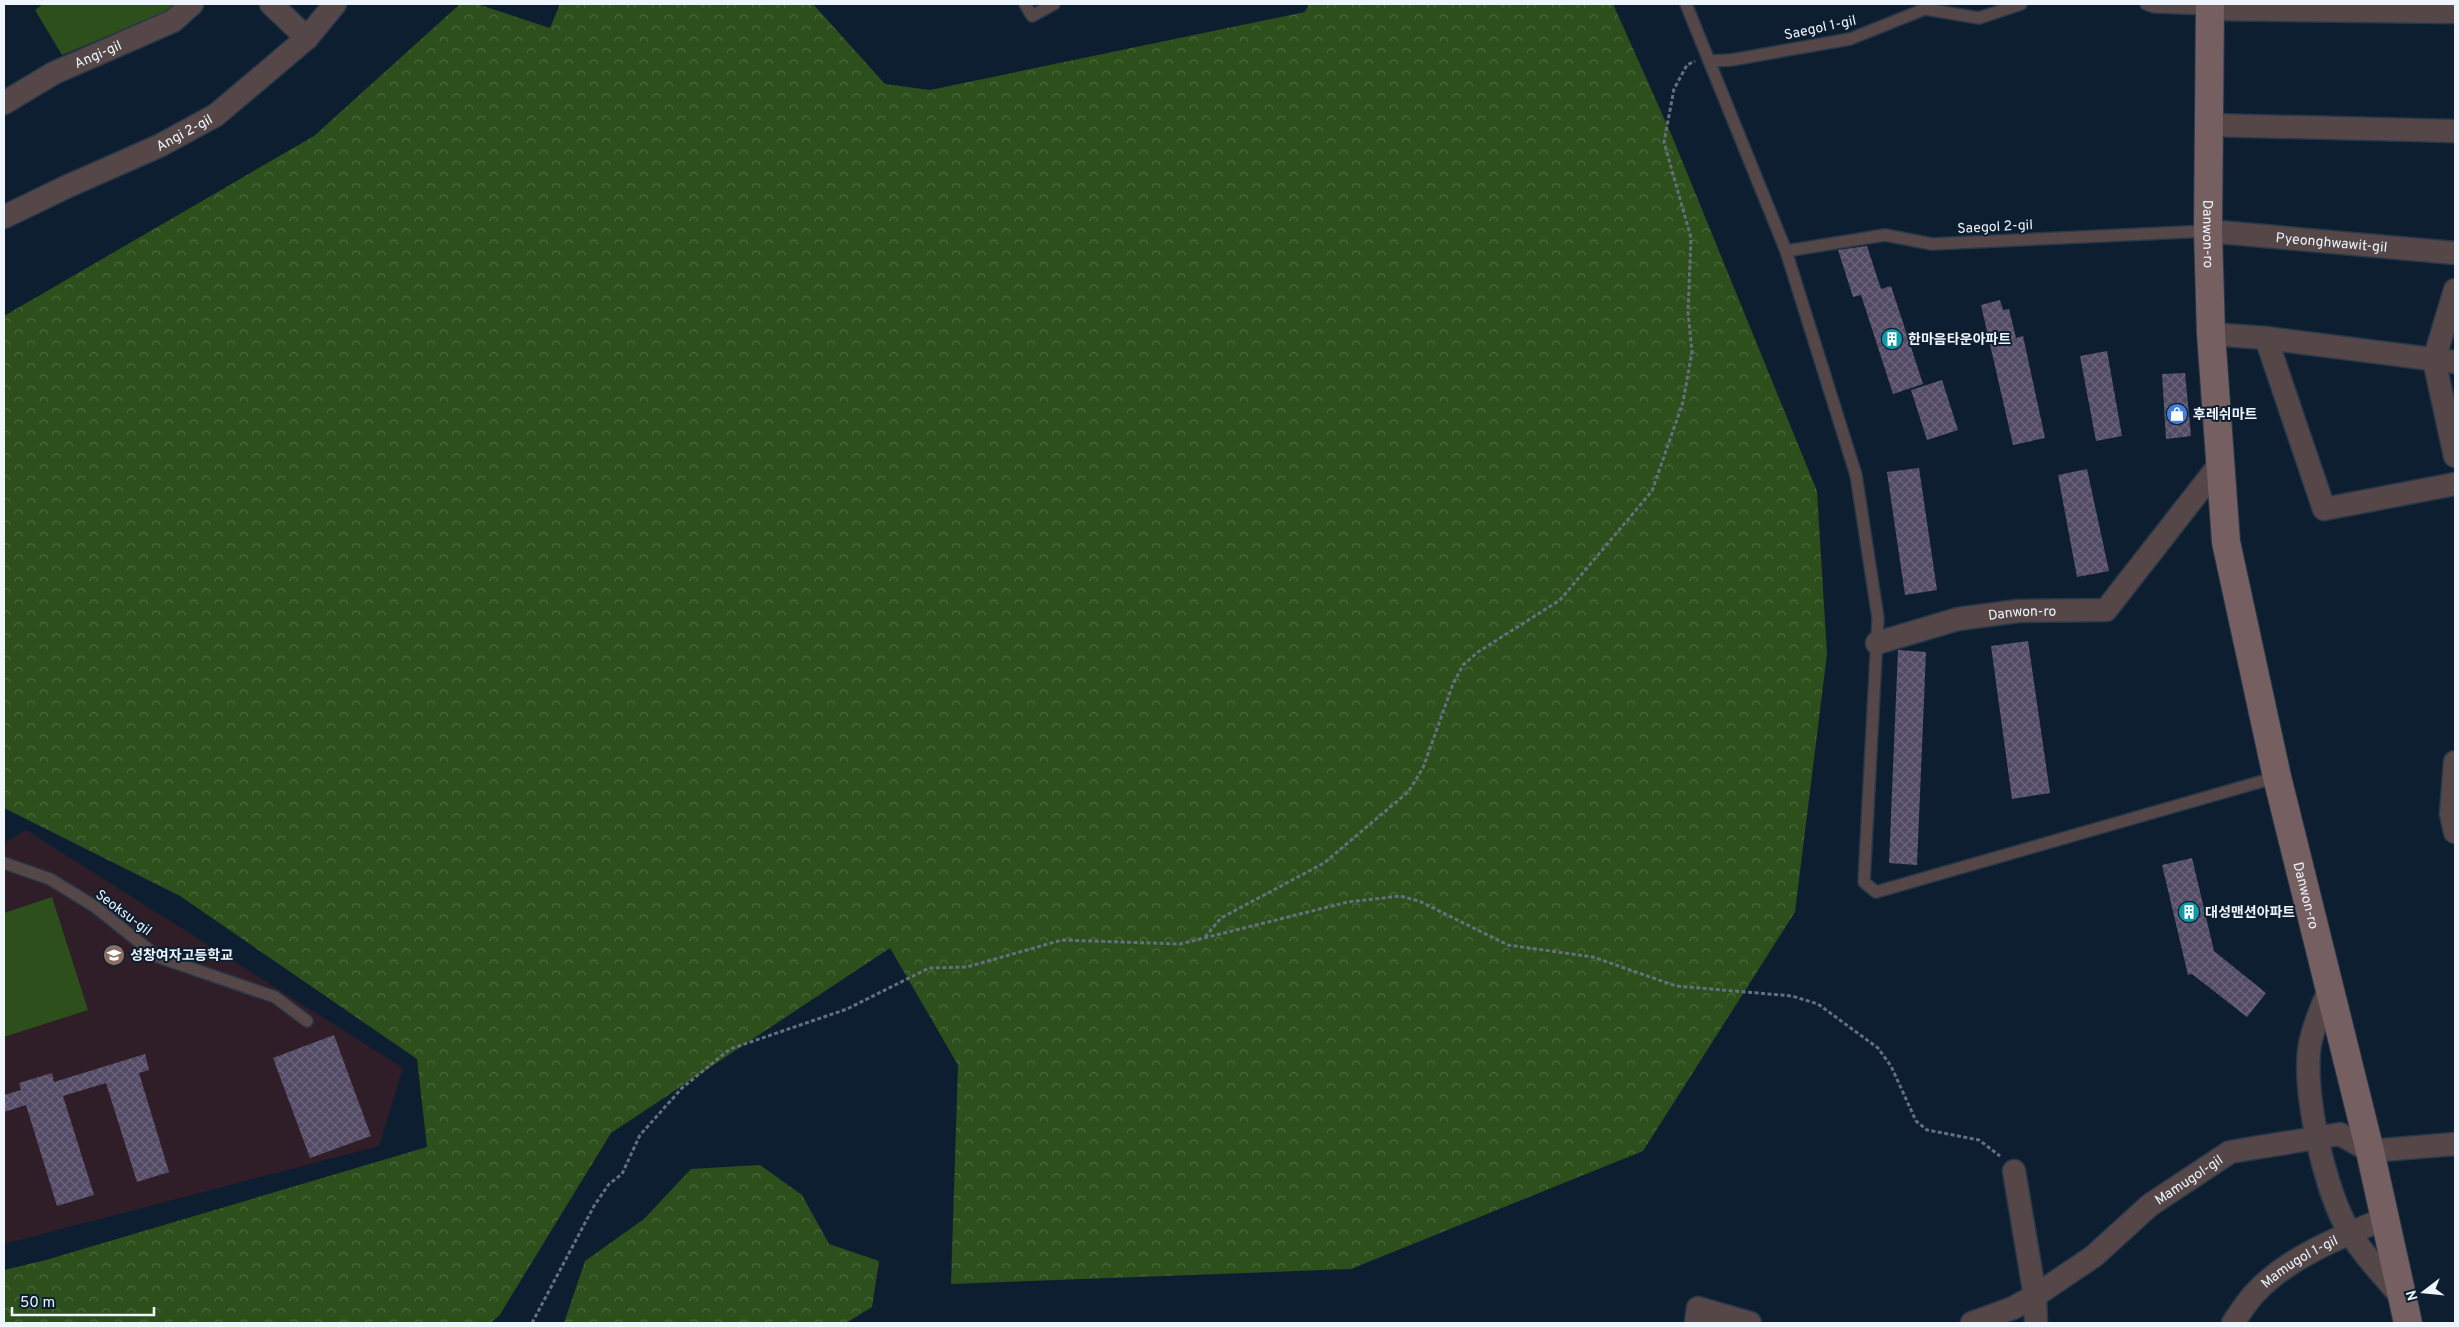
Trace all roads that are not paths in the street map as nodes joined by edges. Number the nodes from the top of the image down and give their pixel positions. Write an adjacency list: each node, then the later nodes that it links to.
1 (192, 4): 13 (street, Angi-gil)
2 (271, 4): 11 (street)
3 (335, 4): 11 (street, Angi 2-gil)
4 (1025, 4): 5 (lane)
5 (1054, 4)
6 (1686, 4): 12 (lane)
7 (2021, 4): 12 (lane, Saegol 1-gil)
8 (2146, 4): 9 (lane)
9 (2210, 6): 10 (street); 14 (street, Danwon-ro)
10 (2455, 12)
11 (307, 38): 16 (street, Angi 2-gil)
12 (1709, 60): 18 (lane)
13 (4, 103)
14 (2210, 125): 15 (street); 17 (street, Danwon-ro)
15 (2455, 130)
16 (4, 216)
17 (2208, 230): 18 (lane, Saegol 2-gil); 19 (street, Pyeonghwawit-gil); 21 (street, Danwon-ro)
18 (1786, 251): 27 (lane)
19 (2455, 253)
20 (2455, 290): 23 (street)
21 (2211, 334): 22 (street); 25 (street, Danwon-ro)
22 (2266, 338): 23 (street); 26 (street)
23 (2444, 361): 24 (street)
24 (2455, 456)
25 (2220, 464): 27 (street, Danwon-ro); 29 (street, Danwon-ro)
26 (2455, 484)
27 (1877, 643): 29 (lane)
28 (2455, 762): 30 (street)
29 (2277, 777): 32 (street, Danwon-ro)
30 (2455, 832)
31 (4, 863): 33 (lane, Seoksu-gil)
32 (2329, 990): 34 (street); 36 (street, Danwon-ro)
33 (308, 1021)
34 (2316, 1137): 36 (street, Mamugol-gil); 39 (street); 40 (street, Mamugol-gil)
35 (2455, 1144): 36 (street)
36 (2370, 1151): 38 (street, Danwon-ro)
37 (2014, 1171): 40 (street)
38 (2384, 1220): 39 (street, Mamugol 1-gil); 41 (street, Danwon-ro)
39 (2350, 1233): 41 (street); 46 (street, Mamugol 1-gil)
40 (2035, 1296): 44 (street, Mamugol-gil); 45 (street)
41 (2405, 1311)
42 (1696, 1323): 43 (street)
43 (1750, 1323)
44 (1972, 1323)
45 (2036, 1323)
46 (2233, 1323)

